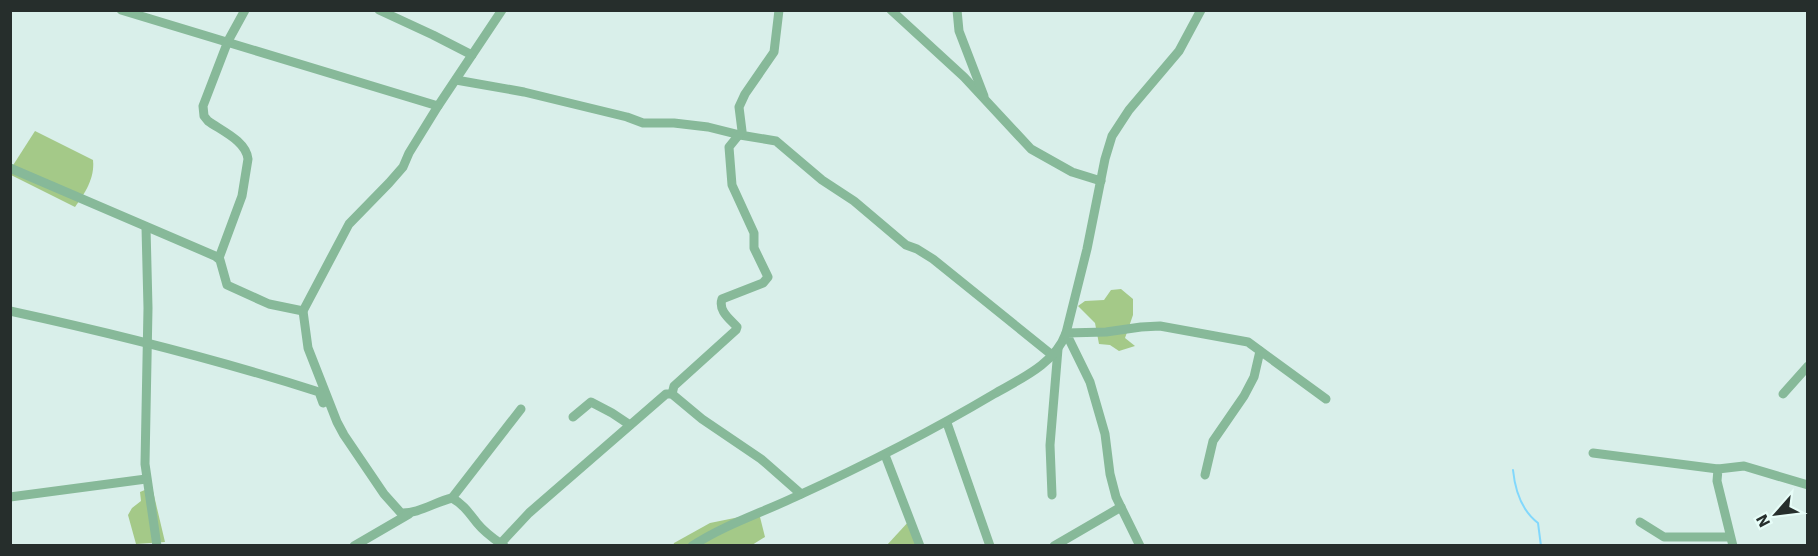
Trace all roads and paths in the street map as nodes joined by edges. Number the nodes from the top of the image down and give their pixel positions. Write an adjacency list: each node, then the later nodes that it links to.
1 (121, 10): 9 (street)
2 (245, 10): 9 (street)
3 (379, 10): 10 (street)
4 (502, 10): 10 (street)
5 (779, 10): 14 (street)
6 (891, 10): 12 (street)
7 (957, 10): 12 (street)
8 (1202, 10): 16 (street)
9 (227, 43): 13 (street); 18 (street)
10 (472, 55): 11 (street)
11 (456, 80): 13 (street); 14 (street)
12 (984, 99): 16 (street)
13 (438, 106): 20 (street)
14 (740, 135): 23 (street); 26 (street)
15 (10, 168): 17 (street)
16 (1101, 181): 21 (street)
17 (146, 226): 18 (street); 22 (street)
18 (219, 258): 20 (street)
19 (10, 311): 22 (street)
20 (303, 311): 34 (street)
21 (1066, 333): 23 (street); 24 (street); 44 (street)
22 (147, 343): 34 (street); 38 (street)
23 (1055, 351): 31 (street); 41 (street)
24 (1260, 351): 28 (street); 37 (street)
25 (1808, 366): 27 (street)
26 (672, 394): 32 (street); 40 (street)
27 (1783, 394)
28 (1326, 399)
29 (521, 409): 43 (street)
30 (573, 417): 32 (street)
31 (947, 423): 35 (street); 53 (street)
32 (630, 425): 48 (street)
33 (1593, 453): 36 (street)
34 (356, 454): 45 (street)
35 (885, 454): 40 (street); 52 (street)
36 (1718, 469): 39 (street); 47 (street)
37 (1205, 475)
38 (146, 479): 42 (street); 49 (street)
39 (1808, 485)
40 (801, 494): 51 (street)
41 (1052, 495)
42 (10, 497)
43 (452, 498): 45 (street); 48 (street)
44 (1121, 507): 54 (street); 55 (street)
45 (409, 514): 50 (street)
46 (1640, 522): 47 (street)
47 (1731, 541)
48 (502, 544)
49 (157, 546)
50 (354, 546)
51 (692, 546)
52 (920, 546)
53 (990, 546)
54 (1054, 546)
55 (1140, 546)

